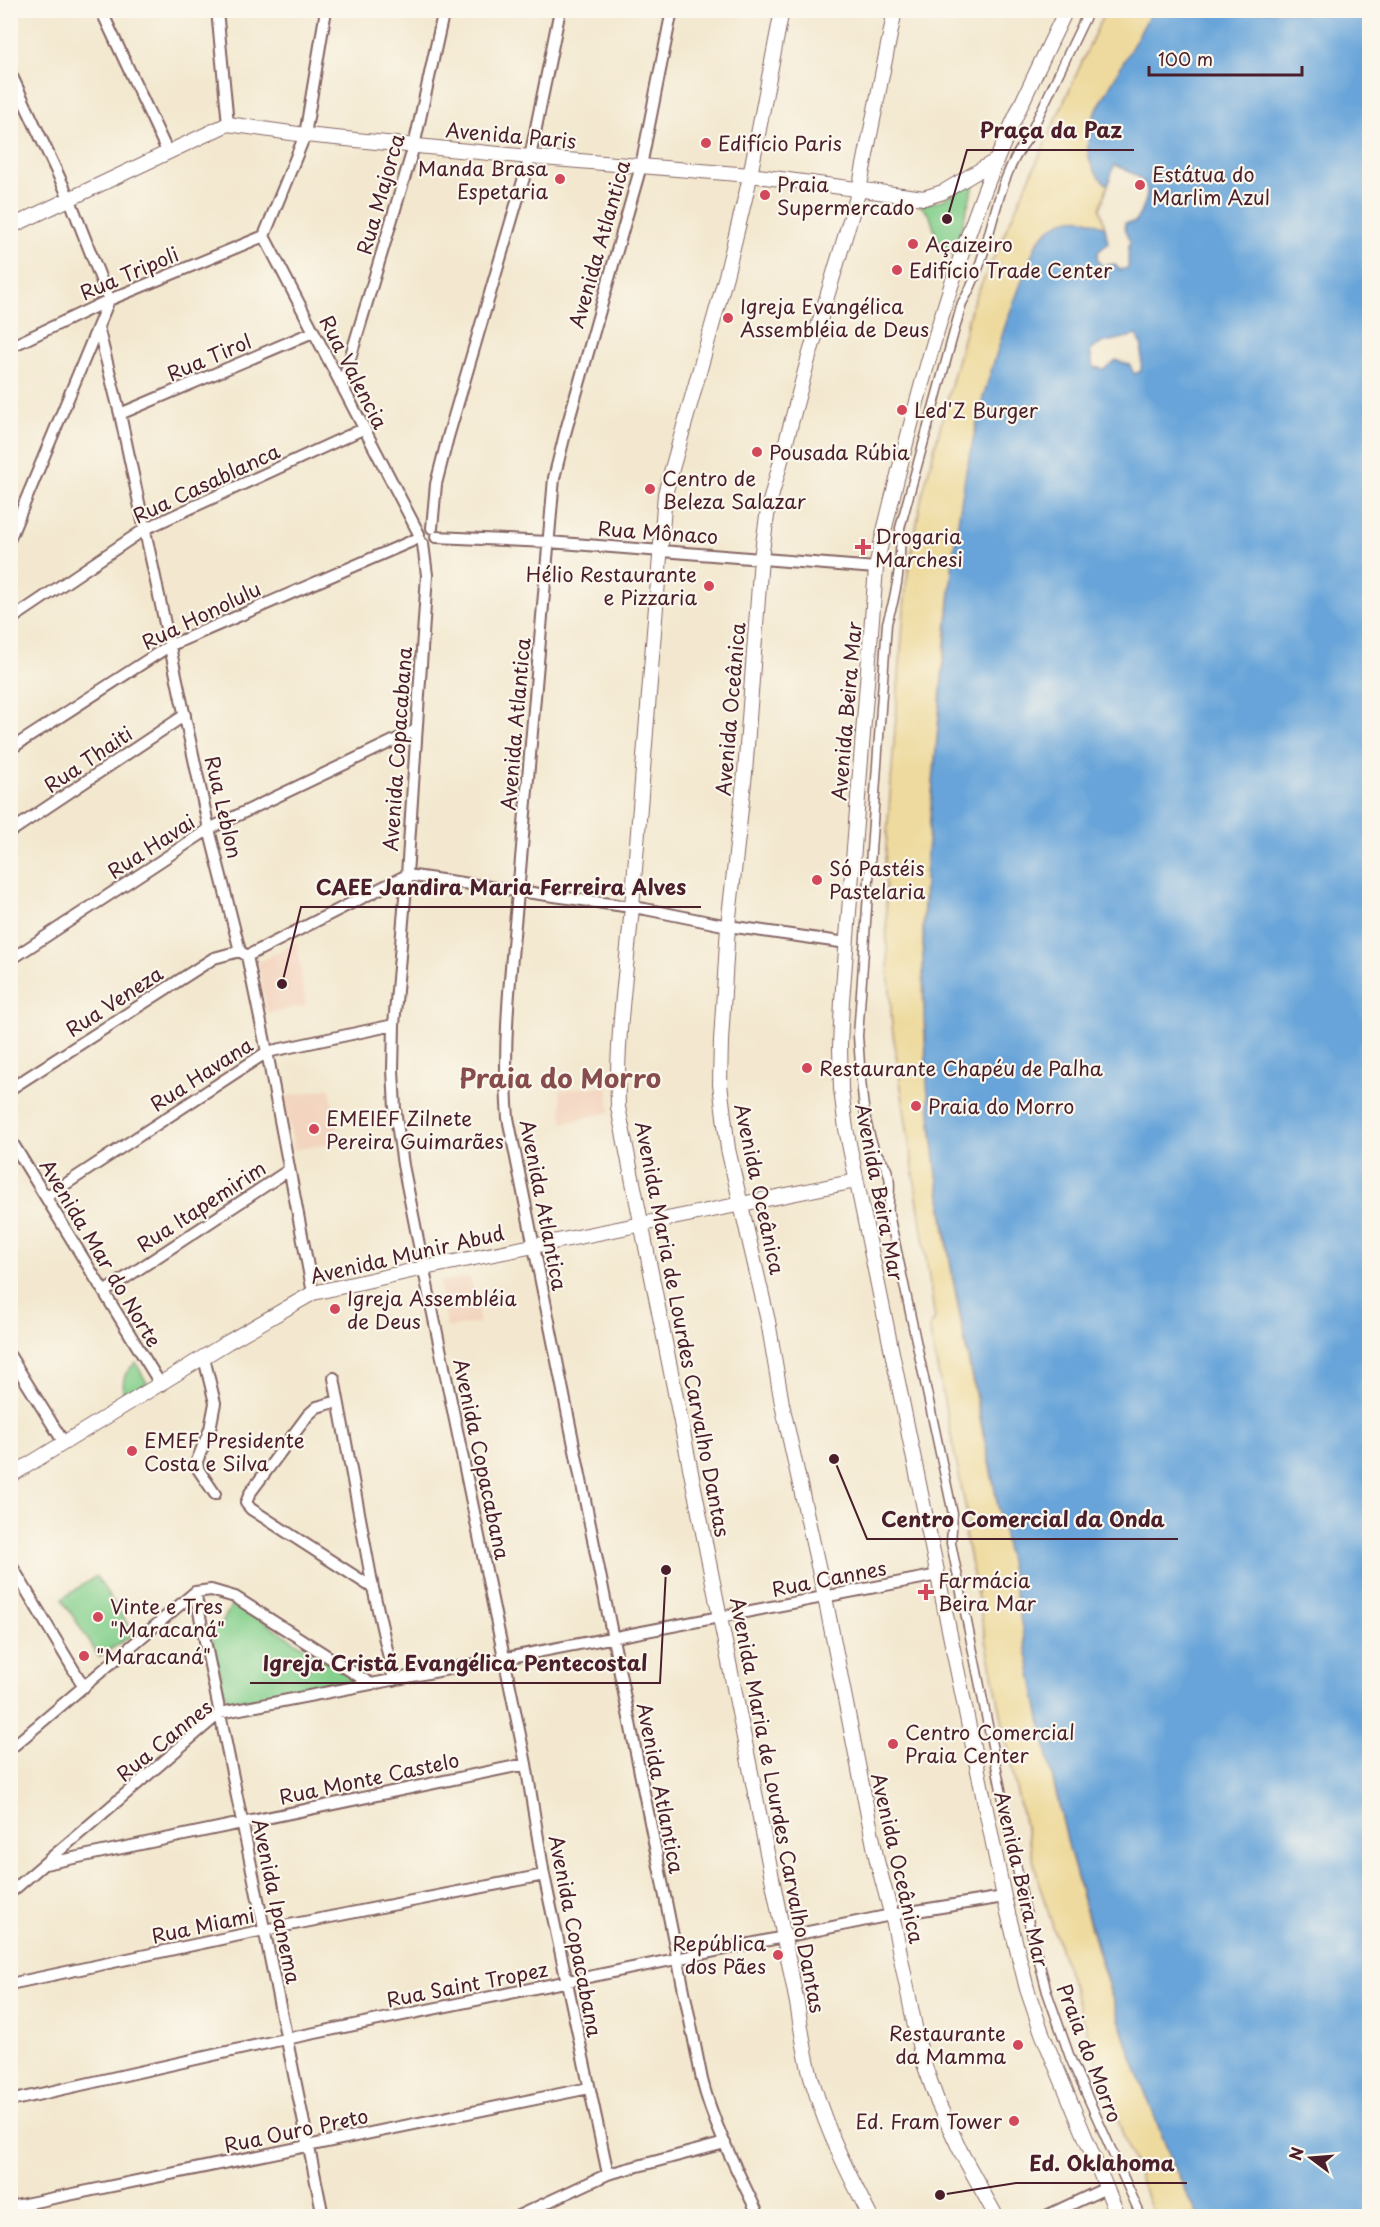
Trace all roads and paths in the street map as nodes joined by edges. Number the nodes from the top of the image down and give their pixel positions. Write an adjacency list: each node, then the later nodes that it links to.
1 (101, 10): 15 (street)
2 (217, 10): 12 (street)
3 (326, 10): 13 (street)
4 (444, 10): 14 (street, Rua Majorca)
5 (560, 10): 16 (street, Avenida Copacabana)
6 (672, 10): 18 (street, Avenida Atlantica)
7 (782, 10): 19 (street, Avenida Maria de Lourdes Carvalho Dantas)
8 (895, 10): 20 (street, Avenida Oceânica)
9 (1066, 10): 17 (street)
10 (1089, 10): 113 (street, Praia do Morro)
11 (10, 72): 21 (street)
12 (228, 124): 13 (street, Avenida Paris); 15 (street)
13 (305, 135): 14 (street, Avenida Paris); 23 (street)
14 (414, 146): 16 (street, Avenida Paris); 28 (street, Rua Majorca)
15 (168, 153): 21 (street)
16 (530, 157): 18 (street, Avenida Paris); 32 (street, Avenida Copacabana)
17 (995, 162): 20 (street, Avenida Paris); 37 (street, Avenida Beira Mar)
18 (641, 166): 19 (street, Avenida Paris); 34 (street, Avenida Atlantica)
19 (750, 175): 20 (street, Avenida Paris); 35 (street, Avenida Maria de Lourdes Carvalho Dantas)
20 (859, 190): 36 (street, Avenida Oceânica)
21 (70, 200): 22 (street); 24 (street)
22 (10, 227)
23 (264, 236): 24 (street, Rua Tripoli); 26 (street, Rua Valencia)
24 (109, 300): 25 (street); 27 (street, Rua Tripoli)
25 (98, 327): 29 (street, Rua Leblon); 33 (street)
26 (312, 332): 28 (street, Rua Valencia); 29 (street, Rua Tirol)
27 (10, 347)
28 (342, 385): 30 (street, Rua Valencia)
29 (120, 414): 31 (street, Rua Leblon)
30 (363, 429): 31 (street, Rua Casablanca); 32 (street, Rua Valencia)
31 (145, 529): 38 (street, Rua Casablanca); 39 (street, Rua Leblon)
32 (425, 534): 34 (street, Rua Mônaco); 39 (street, Rua Honolulu); 41 (street, Avenida Copacabana)
33 (10, 538)
34 (549, 542): 35 (street, Rua Mônaco); 46 (street, Avenida Atlantica)
35 (661, 550): 36 (street, Rua Mônaco); 47 (street, Avenida Maria de Lourdes Carvalho Dantas)
36 (761, 558): 37 (street, Rua Mônaco); 48 (street, Avenida Oceânica)
37 (876, 568): 49 (street, Avenida Beira Mar)
38 (10, 620)
39 (169, 646): 40 (street, Rua Leblon); 42 (street, Rua Honolulu)
40 (184, 715): 43 (street, Rua Leblon); 44 (street, Rua Thaiti)
41 (416, 730): 43 (street, Rua Havai); 45 (street, Avenida Copacabana)
42 (10, 749)
43 (209, 829): 50 (street, Rua Leblon); 51 (street, Rua Havai)
44 (10, 832)
45 (407, 875): 46 (street); 50 (street, Rua Veneza); 52 (street, Avenida Copacabana)
46 (518, 891): 47 (street); 61 (street, Avenida Atlantica)
47 (632, 907): 48 (street); 60 (street, Avenida Maria de Lourdes Carvalho Dantas)
48 (728, 926): 49 (street); 59 (street, Avenida Oceânica)
49 (847, 944): 57 (street, Avenida Beira Mar)
50 (243, 953): 53 (street, Rua Leblon); 54 (street, Rua Veneza)
51 (10, 960)
52 (394, 1025): 53 (street, Rua Havana); 62 (street, Avenida Copacabana)
53 (267, 1052): 56 (street, Rua Leblon); 58 (street, Rua Havana)
54 (10, 1089)
55 (10, 1139): 58 (street, Avenida Mar do Norte)
56 (289, 1170): 63 (street, Rua Itapemirim); 64 (street, Rua Leblon)
57 (856, 1181): 59 (street, Avenida Munir Abud); 74 (street, Avenida Beira Mar)
58 (46, 1197): 63 (street, Avenida Mar do Norte)
59 (741, 1203): 60 (street, Avenida Munir Abud); 77 (street, Avenida Oceânica)
60 (642, 1224): 61 (street, Avenida Munir Abud); 78 (street, Avenida Maria de Lourdes Carvalho Dantas)
61 (534, 1246): 62 (street, Avenida Munir Abud); 79 (street, Avenida Atlantica)
62 (424, 1268): 64 (street, Avenida Munir Abud); 80 (street, Avenida Copacabana)
63 (104, 1292): 68 (street, Avenida Mar do Norte)
64 (313, 1293): 66 (street, Avenida Munir Abud)
65 (10, 1356): 70 (street)
66 (204, 1358): 68 (street, Avenida Munir Abud); 72 (street)
67 (333, 1378): 69 (street)
68 (160, 1385): 70 (street, Avenida Munir Abud)
69 (338, 1401): 75 (street); 75 (street)
70 (64, 1443): 71 (street, Avenida Munir Abud)
71 (10, 1476)
72 (215, 1494)
73 (10, 1563): 83 (street)
74 (938, 1575): 77 (street, Rua Cannes); 91 (street, Avenida Beira Mar)
75 (373, 1588): 81 (street)
76 (195, 1592): 82 (street); 83 (street); 84 (street, Avenida Ipanema)
77 (825, 1597): 78 (street, Rua Cannes); 92 (street, Avenida Oceânica)
78 (720, 1616): 79 (street, Rua Cannes); 94 (street, Avenida Maria de Lourdes Carvalho Dantas)
79 (613, 1637): 80 (street, Rua Cannes); 95 (street, Avenida Atlantica)
80 (505, 1658): 81 (street, Rua Cannes); 86 (street, Avenida Copacabana)
81 (394, 1680): 82 (street, Rua Cannes)
82 (371, 1684): 84 (street, Rua Cannes)
83 (84, 1687): 85 (street)
84 (220, 1713): 87 (street, Avenida Ipanema); 88 (street, Rua Cannes)
85 (10, 1749)
86 (526, 1764): 87 (street, Rua Monte Castelo); 89 (street, Avenida Copacabana)
87 (242, 1823): 88 (street, Rua Monte Castelo); 93 (street, Avenida Ipanema)
88 (44, 1864): 90 (street, Rua Cannes)
89 (544, 1875): 93 (street, Rua Miami); 96 (street, Avenida Copacabana)
90 (13, 1885)
91 (1004, 1897): 92 (street, Rua Saint Tropez); 104 (street, Avenida Beira Mar)
92 (891, 1915): 94 (street, Rua Saint Tropez); 110 (street, Avenida Oceânica)
93 (264, 1930): 97 (street, Rua Miami); 98 (street, Avenida Ipanema)
94 (785, 1938): 95 (street, Rua Saint Tropez); 109 (street, Avenida Maria de Lourdes Carvalho Dantas)
95 (677, 1960): 96 (street, Rua Saint Tropez); 101 (street, Avenida Atlantica)
96 (567, 1982): 98 (street, Rua Saint Tropez); 99 (street, Avenida Copacabana)
97 (10, 1984)
98 (286, 2039): 100 (street, Rua Saint Tropez); 102 (street, Avenida Ipanema)
99 (589, 2088): 102 (street, Rua Ouro Preto); 103 (street, Avenida Copacabana)
100 (10, 2101)
101 (725, 2143): 103 (street); 108 (street, Avenida Atlantica)
102 (308, 2146): 105 (street, Rua Ouro Preto); 107 (street, Avenida Ipanema)
103 (608, 2174): 106 (street)
104 (1106, 2188): 111 (street); 112 (street, Avenida Beira Mar)
105 (10, 2207)
106 (518, 2216)
107 (323, 2217)
108 (759, 2217)
109 (870, 2217)
110 (996, 2217)
111 (1046, 2217)
112 (1118, 2217)
113 (1141, 2217)

